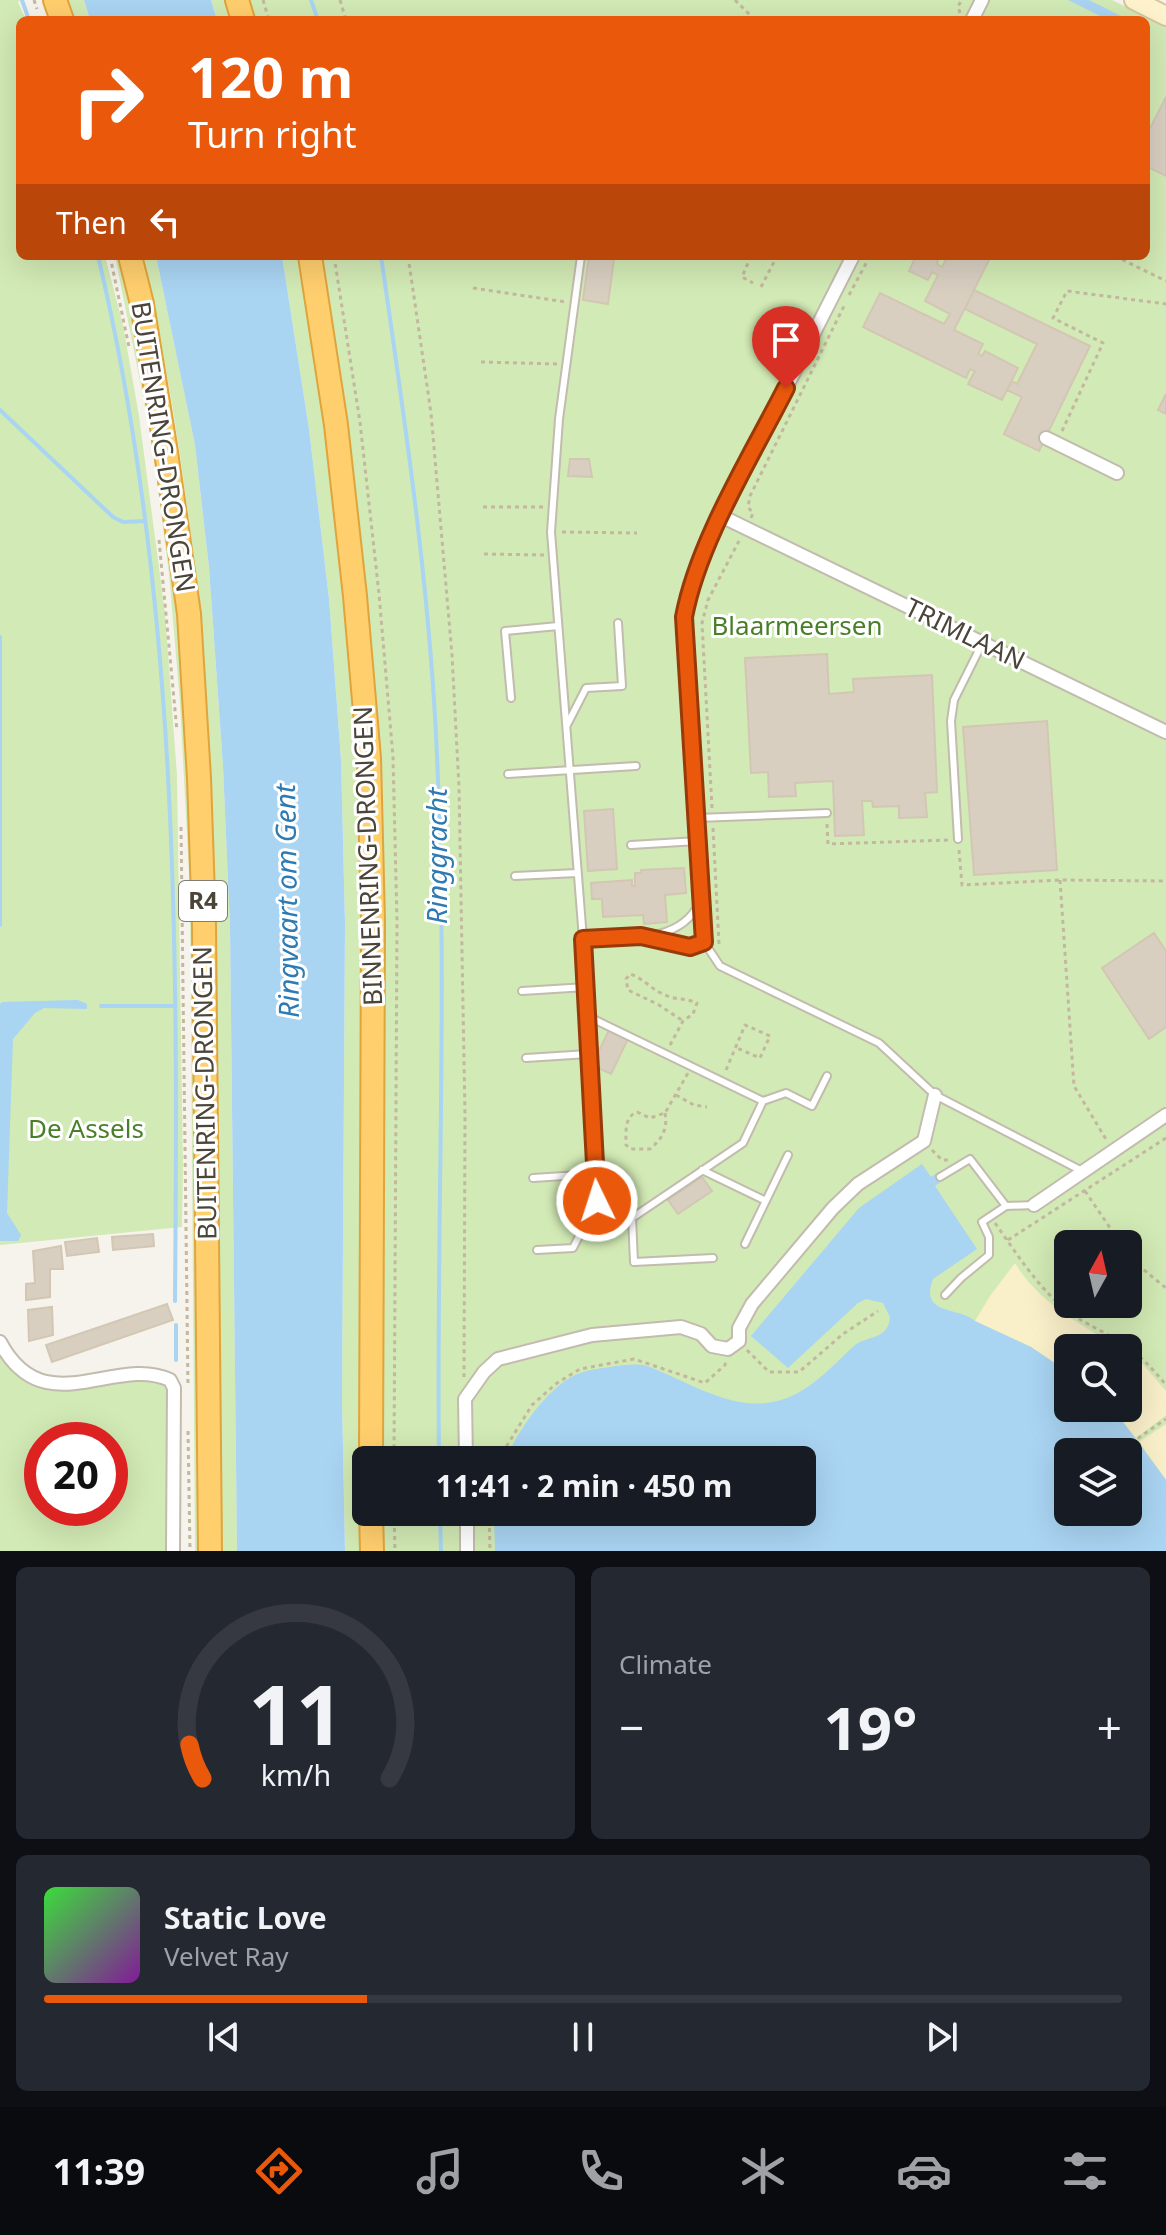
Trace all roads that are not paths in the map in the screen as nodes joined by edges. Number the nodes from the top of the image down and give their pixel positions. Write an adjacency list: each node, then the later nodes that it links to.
1 (1134, 0): 2 (street)
2 (1166, 16)
3 (131, 260): 60 (highway, BUITENRING-DRONGEN / R4)
4 (311, 260): 55 (highway, BINNENRING-DRONGEN)
5 (580, 260): 11 (lane)
6 (851, 260): 9 (street)
7 (1051, 440): 8 (street)
8 (1117, 473)
9 (721, 516): 12 (street, TRIMLAAN); 20 (street)
10 (618, 623): 14 (lane)
11 (558, 626): 13 (lane); 14 (lane)
12 (983, 642): 15 (street, TRIMLAAN); 21 (lane)
13 (511, 698)
14 (567, 725): 17 (lane)
15 (1166, 732)
16 (636, 766): 17 (lane)
17 (570, 770): 18 (lane); 24 (lane)
18 (508, 774)
19 (827, 813): 20 (lane)
20 (697, 818): 22 (street)
21 (958, 839)
22 (698, 841): 23 (lane); 26 (street)
23 (631, 845)
24 (577, 873): 25 (lane); 28 (lane)
25 (515, 876)
26 (701, 897): 27 (lane); 29 (street)
27 (641, 936): 28 (lane); 29 (lane)
28 (583, 939): 30 (lane)
29 (704, 942): 36 (lane)
30 (586, 987): 31 (lane); 32 (lane)
31 (522, 991)
32 (585, 1015): 33 (lane); 37 (lane)
33 (588, 1054): 34 (lane); 42 (lane)
34 (526, 1058)
35 (827, 1076): 37 (lane)
36 (935, 1095): 41 (lane); 56 (street)
37 (763, 1101): 40 (lane)
38 (1166, 1115): 41 (street)
39 (788, 1155): 46 (lane)
40 (702, 1170): 46 (lane); 49 (lane)
41 (1084, 1172): 47 (street)
42 (595, 1174): 44 (lane); 45 (lane)
43 (940, 1177): 48 (lane)
44 (533, 1178)
45 (597, 1201): 49 (lane); 51 (lane)
46 (766, 1201): 50 (lane)
47 (1034, 1205): 48 (lane)
48 (1006, 1206): 53 (lane)
49 (632, 1218): 52 (lane)
50 (745, 1244)
51 (537, 1250)
52 (713, 1258)
53 (945, 1295)
54 (0, 1342): 59 (street)
55 (371, 1446)
56 (466, 1446)
57 (371, 1526): 61 (highway)
58 (467, 1526): 62 (street)
59 (173, 1551)
60 (210, 1551)
61 (372, 1551)
62 (467, 1551)

